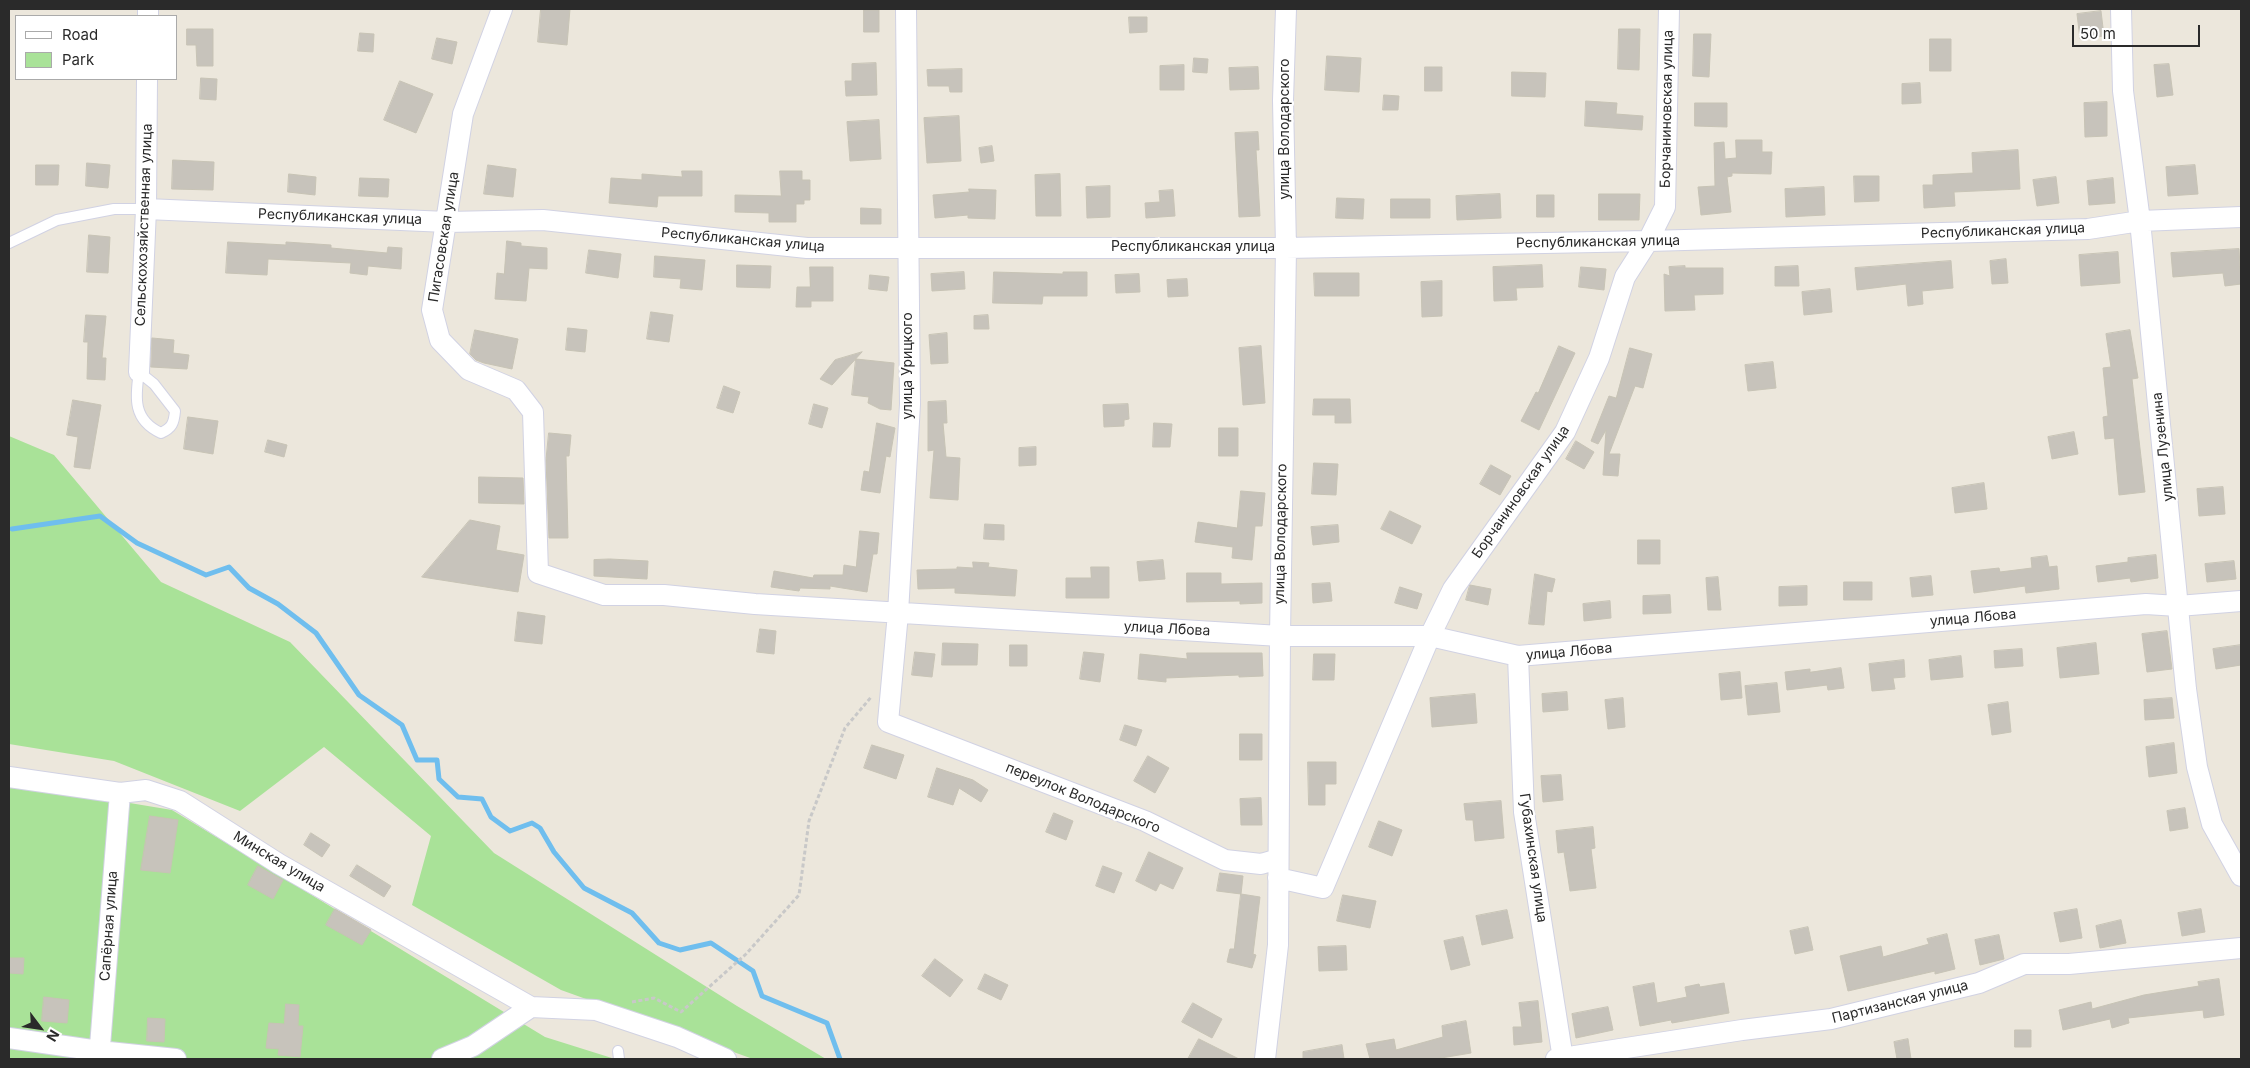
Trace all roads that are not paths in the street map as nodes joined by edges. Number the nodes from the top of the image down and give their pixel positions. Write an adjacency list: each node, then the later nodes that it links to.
1 (502, 9): 10 (street, Пигасовская улица)
2 (906, 9): 13 (street, улица Урицкого)
3 (1286, 9): 14 (street, улица Володарского)
4 (1669, 9): 11 (street, Борчаниновская улица)
5 (2121, 9): 9 (street, улица Лузенина)
6 (147, 80): 7 (street, Сельскохозяйственная улица)
7 (146, 209): 10 (street, Республиканская улица); 12 (lane); 15 (street, Сельскохозяйственная улица)
8 (2241, 217): 9 (street, Республиканская улица)
9 (2140, 221): 11 (street, Республиканская улица); 18 (street, улица Лузенина)
10 (447, 222): 13 (street, Республиканская улица); 16 (street, Пигасовская улица)
11 (1648, 241): 14 (street, Республиканская улица); 21 (street, Борчаниновская улица)
12 (9, 243)
13 (908, 246): 14 (street, Республиканская улица); 19 (street, улица Урицкого)
14 (1286, 248): 20 (street, улица Володарского)
15 (140, 372): 15 (lane)
16 (538, 573): 19 (street, улица Лбова)
17 (2241, 600): 18 (street, улица Лбова)
18 (2178, 606): 22 (street, улица Лбова); 27 (street, улица Лузенина)
19 (898, 613): 20 (street, улица Лбова); 23 (street, улица Урицкого)
20 (1280, 636): 21 (street, улица Лбова); 26 (street, улица Володарского)
21 (1430, 636): 22 (street, улица Лбова); 26 (street, Борчаниновская улица)
22 (1518, 656): 37 (street, Губахинская улица)
23 (888, 722): 26 (street, переулок Володарского)
24 (9, 777): 25 (street, Минская улица)
25 (120, 793): 29 (street, Минская улица); 32 (street, Сапёрная улица)
26 (1278, 869): 36 (street, улица Володарского)
27 (2241, 876)
28 (2241, 948): 37 (street, Партизанская улица)
29 (531, 1007): 31 (street); 35 (street)
30 (9, 1038): 32 (street)
31 (474, 1053): 34 (street)
32 (99, 1055): 33 (street)
33 (176, 1059)
34 (442, 1059)
35 (726, 1059)
36 (1265, 1059)
37 (1561, 1059)

